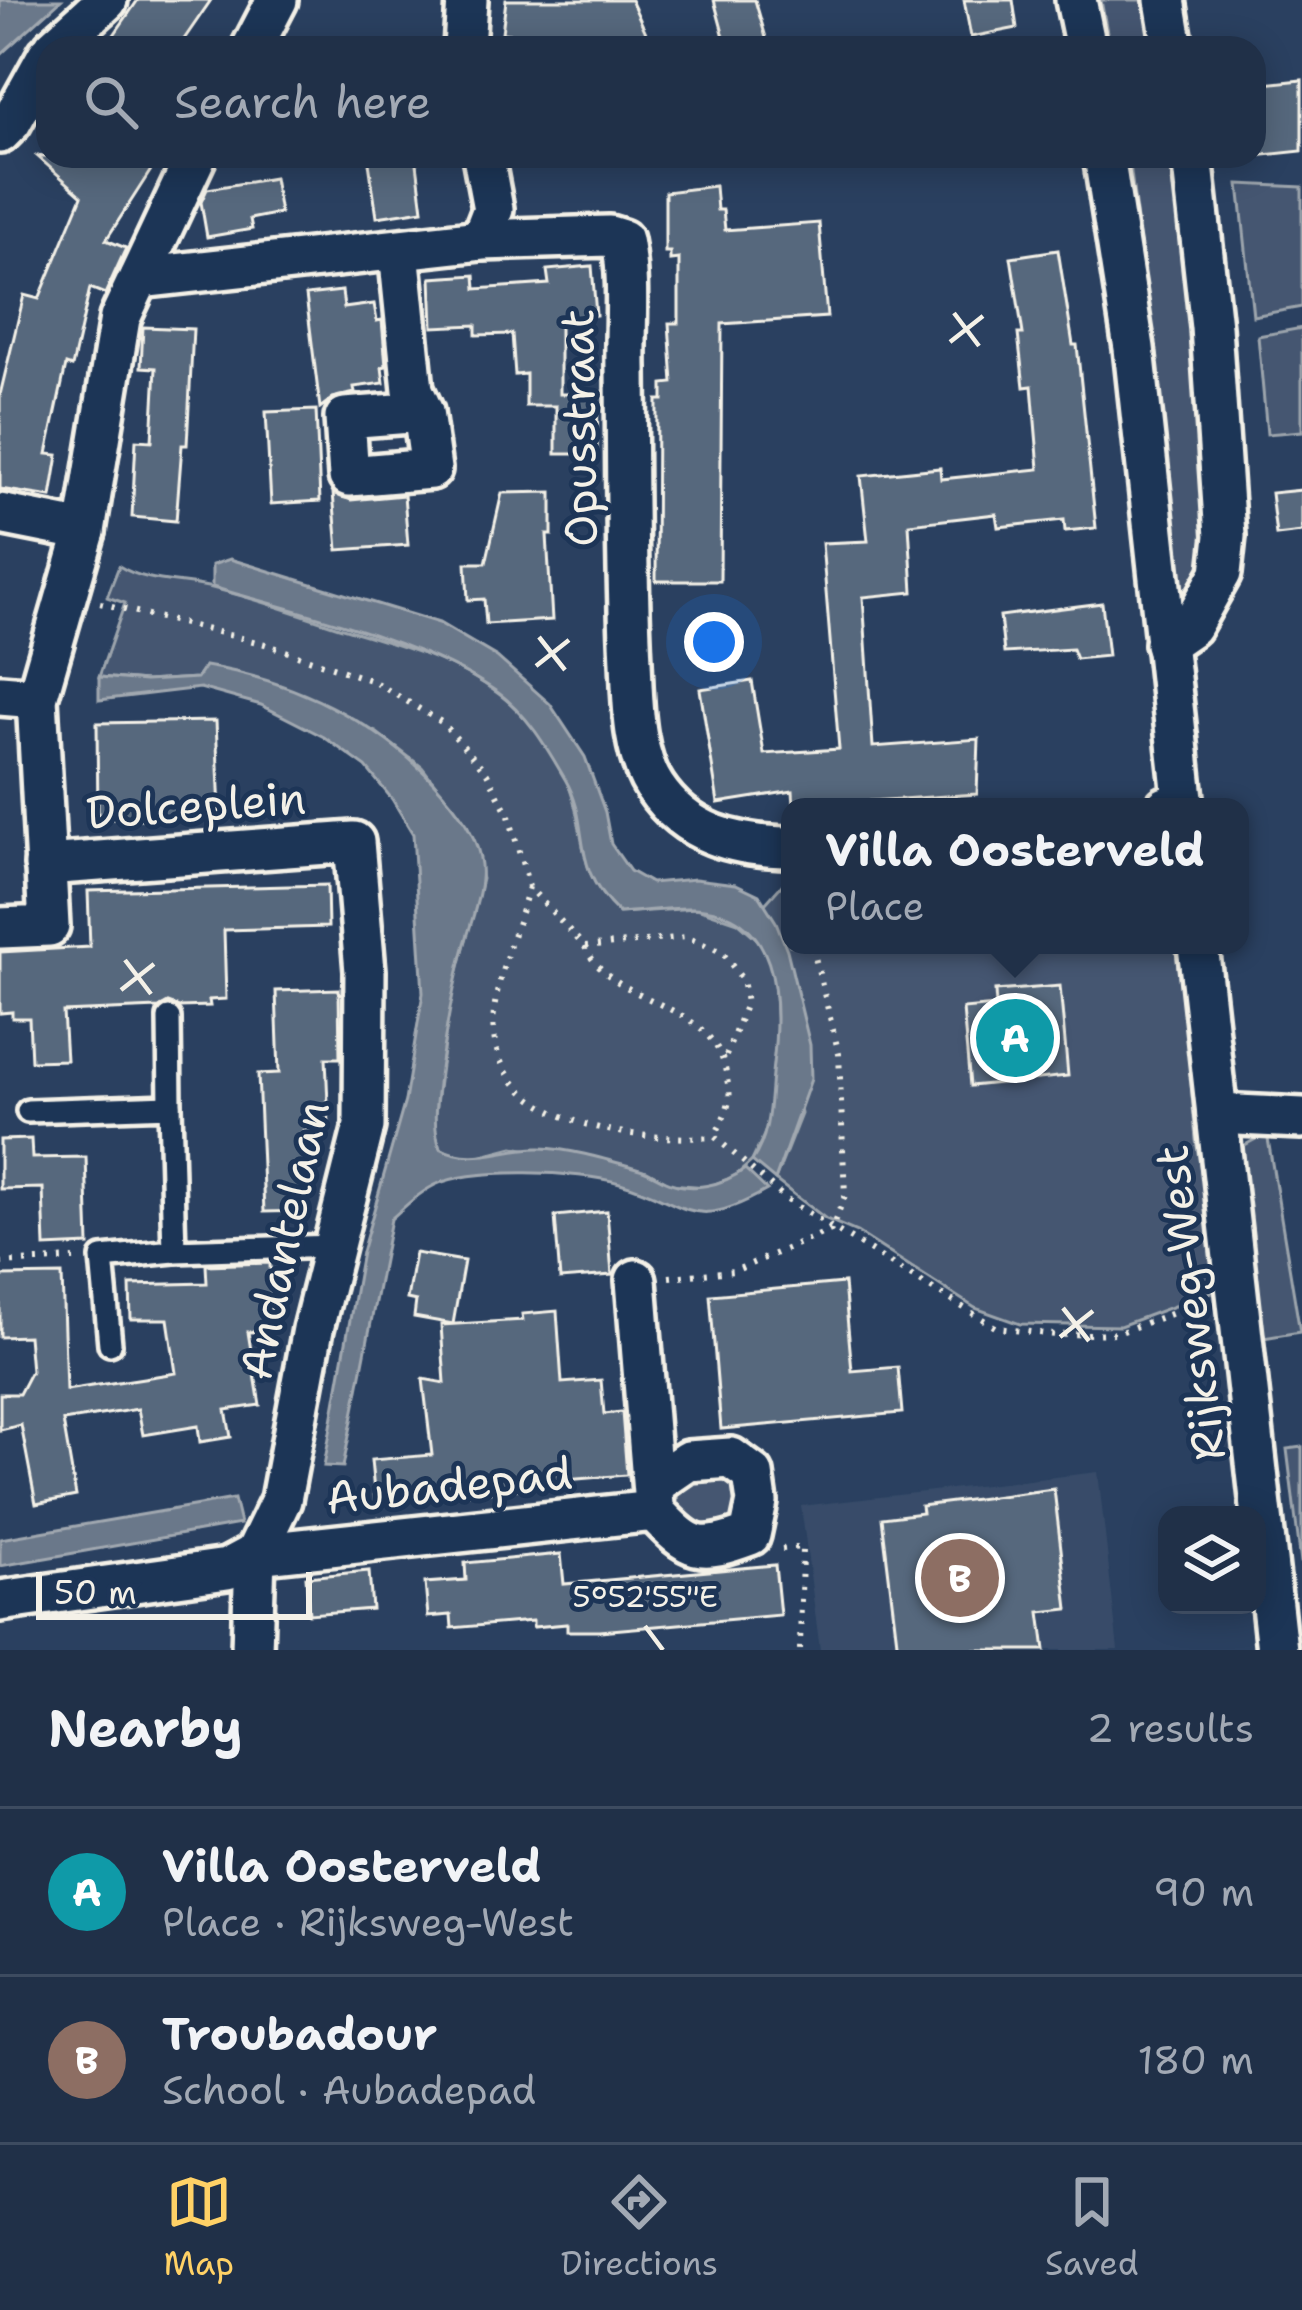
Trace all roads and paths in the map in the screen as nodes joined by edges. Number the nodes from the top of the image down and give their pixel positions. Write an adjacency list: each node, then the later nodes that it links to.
1 (107, 0): 6 (street)
2 (277, 0): 7 (street)
3 (467, 0): 8 (street)
4 (1076, 0): 9 (street)
5 (1165, 0): 10 (street)
6 (67, 36)
7 (258, 36)
8 (465, 36)
9 (1084, 36)
10 (1172, 36)
11 (36, 77): 12 (street)
12 (0, 133)
13 (190, 168): 19 (street, Dolceplein)
14 (486, 168): 17 (street)
15 (1106, 168): 24 (street)
16 (1193, 168): 24 (street)
17 (481, 240): 18 (street); 28 (street, Opusstraat)
18 (399, 251): 19 (street); 20 (street)
19 (139, 278): 22 (street, Dolceplein)
20 (423, 412)
21 (0, 514): 22 (street)
22 (86, 531): 23 (street, Dolceplein)
23 (68, 595): 25 (street, Dolceplein); 30 (path)
24 (1166, 644): 26 (street)
25 (18, 696): 29 (street, Dolceplein)
26 (1183, 798)
27 (354, 842): 29 (street, Dolceplein); 43 (street, Andantelaan)
28 (781, 847)
29 (45, 865): 31 (street, Dolceplein)
30 (529, 887): 32 (path); 41 (path)
31 (0, 928)
32 (585, 947): 36 (path); 36 (path)
33 (814, 954): 42 (path)
34 (1199, 954): 39 (street, Rijksweg-West)
35 (169, 1018): 37 (lane)
36 (724, 1061): 41 (path)
37 (170, 1106): 38 (lane); 44 (lane)
38 (28, 1111)
39 (1217, 1114): 40 (street); 48 (street, Rijksweg-West)
40 (1302, 1118)
41 (715, 1137): 42 (path)
42 (831, 1229): 47 (path); 48 (path)
43 (334, 1246): 44 (lane); 52 (street, Andantelaan)
44 (175, 1251): 45 (lane)
45 (102, 1258): 46 (path); 49 (lane)
46 (0, 1263)
47 (636, 1280): 50 (street)
48 (1237, 1290): 56 (street, Rijksweg-West)
49 (110, 1344)
50 (654, 1498): 50 (street); 52 (street, Aubadepad)
51 (802, 1547): 55 (path)
52 (255, 1554): 53 (street, Aubadepad); 54 (street, Andantelaan)
53 (0, 1601)
54 (252, 1650)
55 (800, 1650)
56 (1276, 1650)

